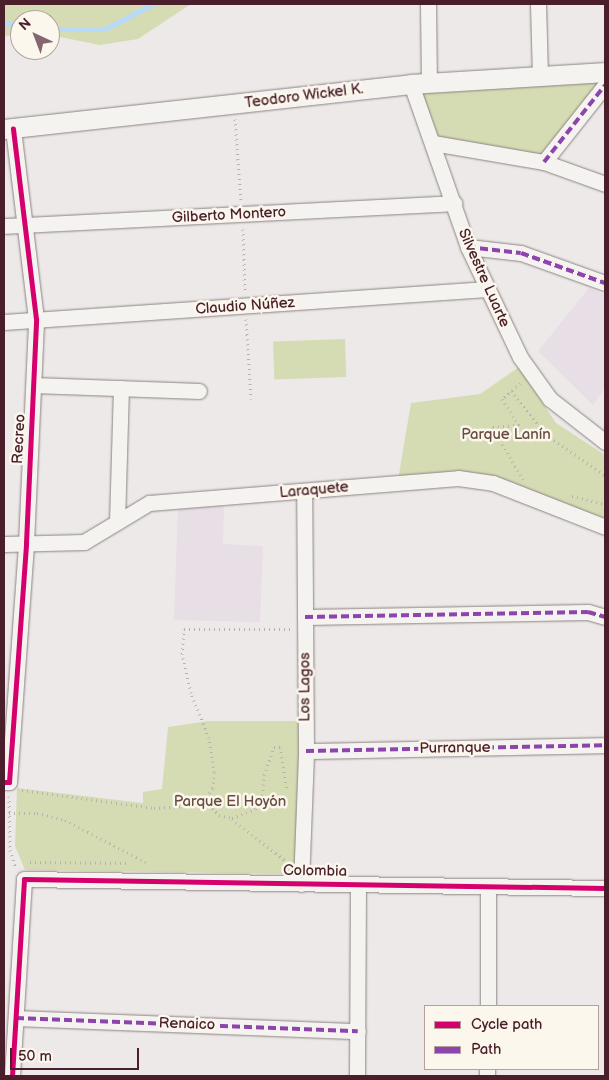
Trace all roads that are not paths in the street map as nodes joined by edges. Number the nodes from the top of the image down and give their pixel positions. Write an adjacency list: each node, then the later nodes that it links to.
1 (428, 4): 5 (street, Silvestre Luarte)
2 (538, 4): 4 (street)
3 (605, 72): 4 (street, Teodoro Wickel K.)
4 (540, 76): 5 (street, Teodoro Wickel K.)
5 (420, 83): 7 (street, Teodoro Wickel K.); 8 (street, Silvestre Luarte)
6 (605, 85): 9 (street)
7 (8, 128): 12 (street, Recreo)
8 (433, 143): 9 (street); 11 (street, Silvestre Luarte)
9 (544, 162): 10 (street)
10 (605, 184)
11 (454, 203): 12 (street, Gilberto Montero); 14 (street, Silvestre Luarte)
12 (25, 224): 13 (street, Gilberto Montero); 17 (street, Recreo)
13 (4, 226)
14 (468, 248): 15 (street); 16 (street, Silvestre Luarte)
15 (605, 283)
16 (487, 290): 17 (street, Claudio Núñez); 22 (street, Silvestre Luarte)
17 (36, 319): 18 (street, Claudio Núñez); 19 (street, Recreo)
18 (4, 322)
19 (34, 385): 20 (street); 26 (street, Recreo)
20 (121, 388): 21 (street); 24 (street)
21 (199, 391)
22 (605, 442)
23 (304, 491): 24 (street, Laraquete); 25 (street, Laraquete); 29 (street, Los Lagos)
24 (116, 522): 26 (street, Laraquete)
25 (605, 527)
26 (26, 543): 27 (street, Laraquete); 32 (street, Recreo)
27 (4, 544)
28 (605, 617): 29 (street)
29 (305, 623): 31 (street, Los Lagos)
30 (605, 745): 31 (street, Purranque)
31 (306, 751): 33 (street, Los Lagos)
32 (7, 784)
33 (301, 876): 34 (street, Colombia); 38 (street, Colombia)
34 (358, 885): 35 (street, Colombia); 39 (street)
35 (488, 887): 36 (street, Colombia); 37 (street)
36 (605, 888)
37 (488, 1005)
38 (16, 1018): 39 (street, Renaico); 40 (street)
39 (358, 1031): 41 (street)
40 (12, 1076)
41 (357, 1076)

